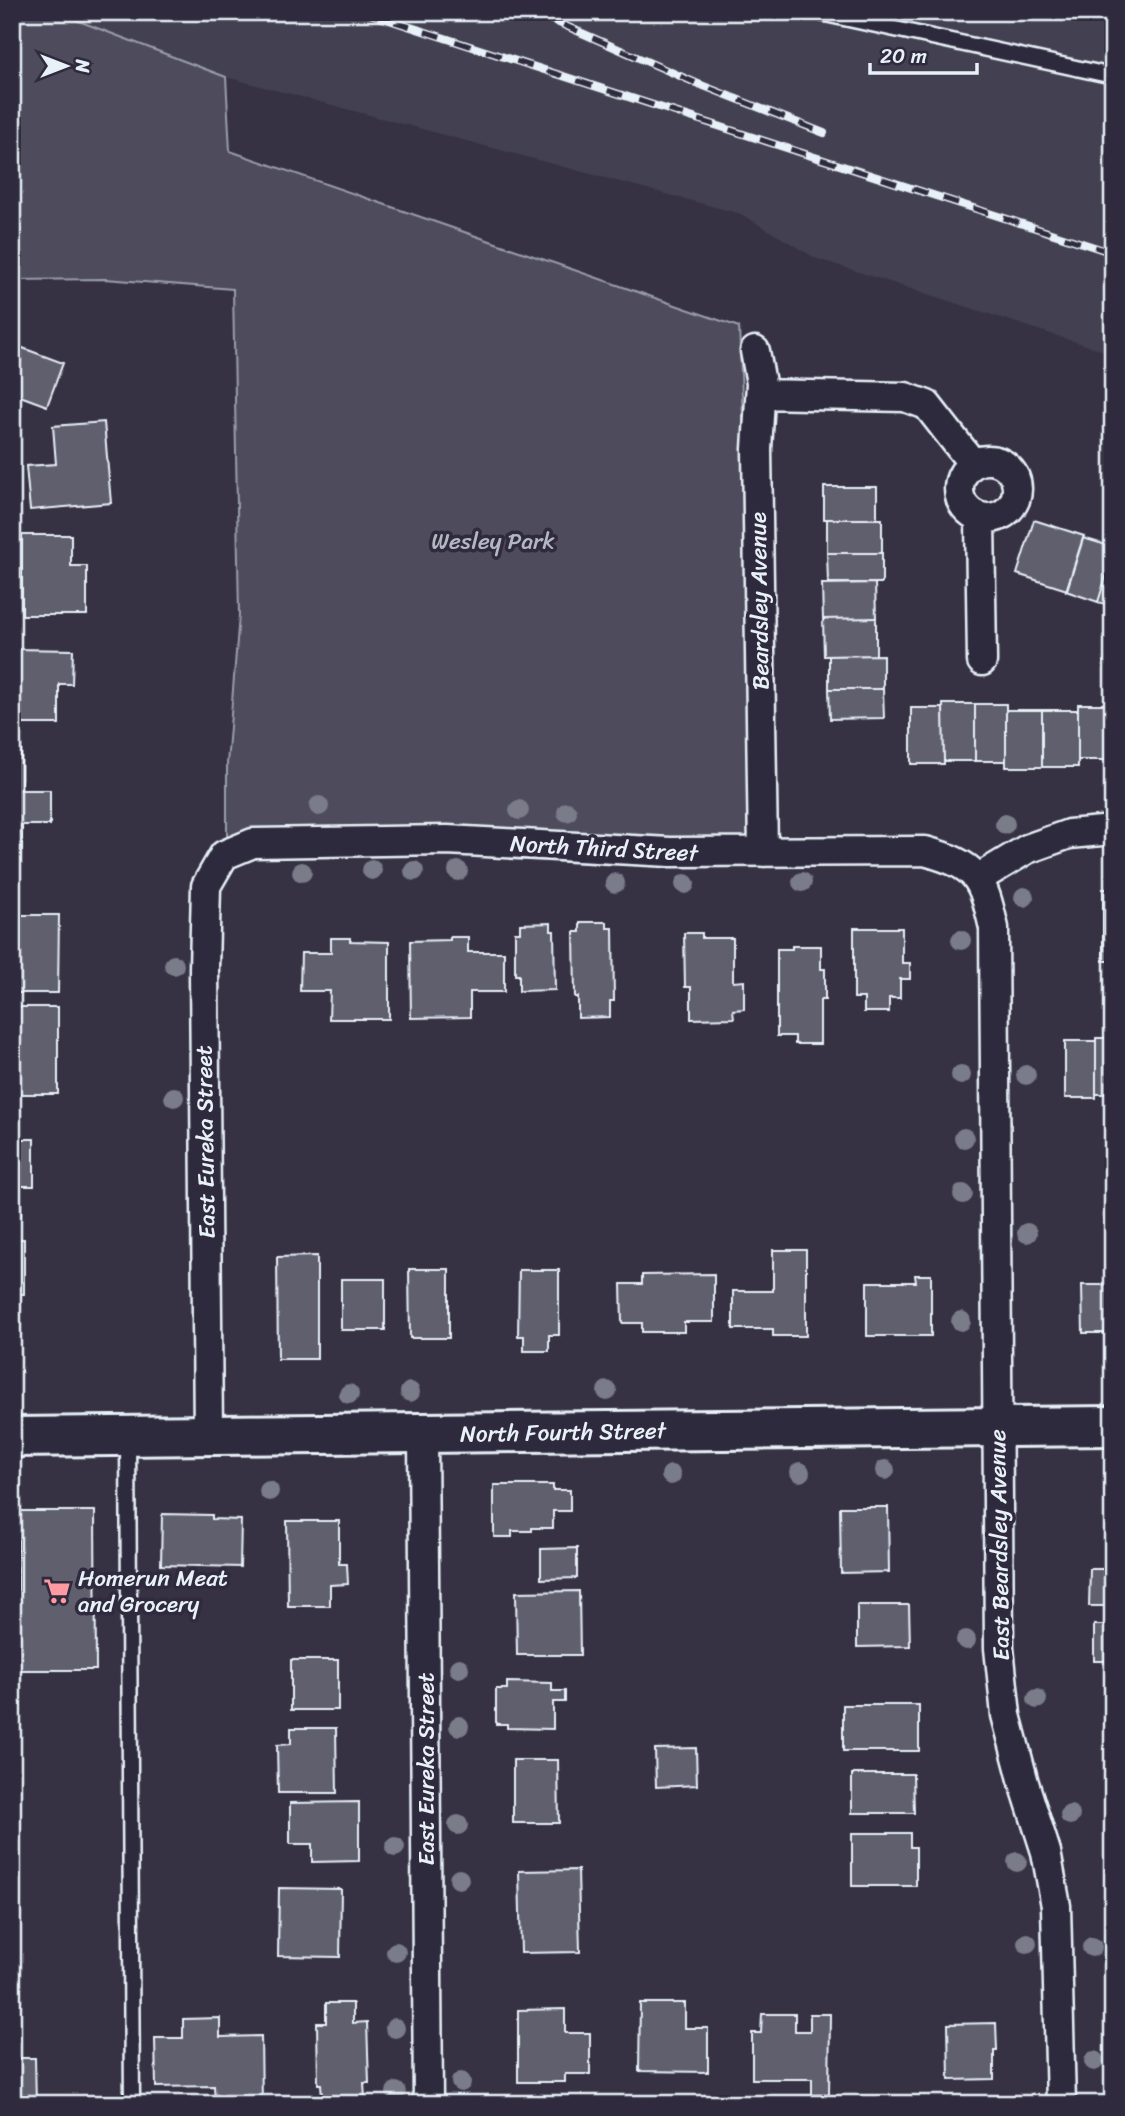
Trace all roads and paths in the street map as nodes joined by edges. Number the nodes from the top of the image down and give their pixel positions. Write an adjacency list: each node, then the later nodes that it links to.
1 (816, 12): 2 (lane)
2 (1113, 76)
3 (755, 351): 4 (street, Beardsley Avenue)
4 (761, 394): 5 (street); 9 (street, Beardsley Avenue)
5 (973, 464): 6 (street); 6 (street)
6 (980, 518): 7 (street)
7 (982, 661)
8 (1113, 830): 11 (street)
9 (763, 852): 10 (street, North Third Street); 11 (street, North Third Street)
10 (224, 855): 16 (street, East Eureka Street)
11 (979, 878): 13 (street, East Beardsley Avenue)
12 (1113, 1426): 13 (street, North Fourth Street)
13 (996, 1427): 14 (street, North Fourth Street); 20 (street, East Beardsley Avenue)
14 (423, 1434): 16 (street, North Fourth Street); 19 (street, East Eureka Street)
15 (128, 1435): 16 (street, North Fourth Street); 17 (street, North Fourth Street); 18 (lane)
16 (208, 1435)
17 (12, 1437)
18 (132, 2104)
19 (428, 2104)
20 (1062, 2104)

